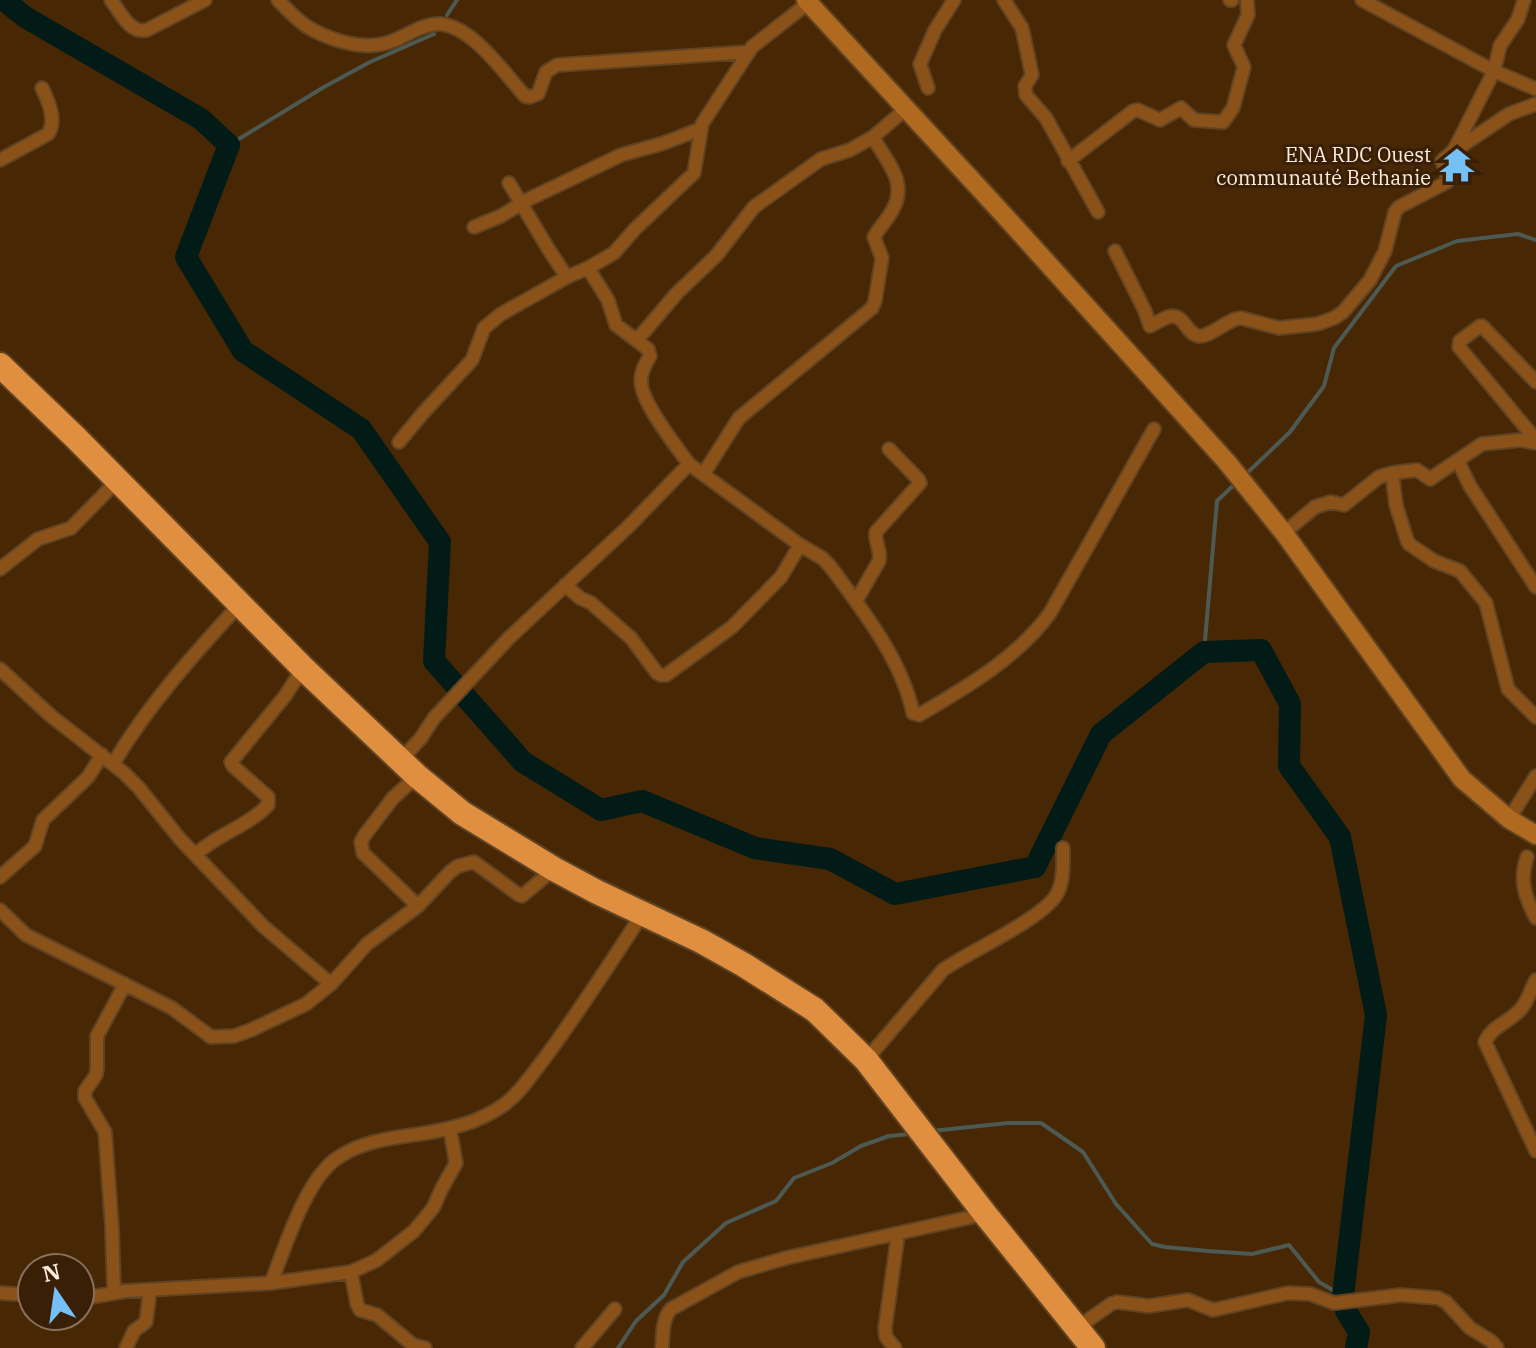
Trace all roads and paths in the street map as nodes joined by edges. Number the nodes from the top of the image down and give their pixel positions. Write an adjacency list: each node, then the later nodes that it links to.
1 (111, 0): 2 (street)
2 (205, 0)
3 (278, 0): 10 (street)
4 (954, 0): 13 (street)
5 (1004, 0): 21 (street)
6 (1247, 0): 21 (street)
7 (1363, 0): 11 (street)
8 (1524, 0): 11 (street)
9 (808, 1): 10 (street); 16 (main road)
10 (749, 52): 17 (street)
11 (1494, 71): 14 (street); 19 (street)
12 (42, 88): 20 (street)
13 (928, 88)
14 (1536, 89)
15 (1536, 104): 19 (street)
16 (907, 108): 18 (street); 41 (main road)
17 (700, 129): 23 (street); 27 (street)
18 (873, 137): 29 (street); 38 (street)
19 (1454, 150): 26 (street)
20 (0, 160)
21 (1068, 161): 24 (street)
22 (509, 183): 23 (street)
23 (521, 203): 25 (street); 28 (street)
24 (1098, 212)
25 (474, 227)
26 (1115, 251)
27 (588, 268): 28 (street); 29 (street)
28 (567, 277): 33 (street)
29 (637, 340): 37 (street)
30 (0, 365): 40 (highway)
31 (1536, 382): 34 (street)
32 (1154, 429): 46 (street)
33 (399, 442)
34 (1536, 442): 36 (street)
35 (889, 449): 46 (street)
36 (1458, 461): 39 (street); 45 (street)
37 (689, 464): 38 (street); 44 (street)
38 (704, 473): 42 (street)
39 (1392, 473): 41 (street); 50 (street)
40 (118, 480): 43 (street); 47 (highway)
41 (1284, 533): 55 (main road)
42 (800, 545): 44 (street); 46 (street)
43 (0, 569)
44 (565, 585): 53 (street)
45 (1536, 587)
46 (856, 601)
47 (240, 604): 48 (highway); 52 (street)
48 (303, 668): 53 (highway); 58 (street)
49 (0, 669): 51 (street)
50 (1536, 717)
51 (102, 755): 52 (street); 61 (street)
52 (113, 764): 58 (street)
53 (409, 768): 60 (highway); 62 (street)
54 (1536, 776): 55 (street)
55 (1509, 819): 56 (main road)
56 (1536, 835)
57 (1063, 848): 69 (street)
58 (195, 855): 68 (street)
59 (1527, 857): 65 (street)
60 (554, 869): 62 (street); 64 (highway)
61 (0, 877)
62 (418, 906): 68 (street)
63 (0, 910): 67 (street)
64 (643, 913): 69 (highway); 70 (street)
65 (1536, 918)
66 (1536, 980): 71 (street)
67 (125, 984): 68 (street); 77 (street)
68 (331, 984)
69 (866, 1060): 72 (highway)
70 (450, 1129): 74 (street); 75 (street)
71 (1536, 1151)
72 (985, 1214): 73 (street); 80 (highway)
73 (898, 1234): 84 (street); 85 (street)
74 (351, 1272): 75 (street); 82 (street)
75 (271, 1283): 76 (street)
76 (150, 1291): 77 (street); 81 (street)
77 (114, 1292): 78 (street)
78 (96, 1296)
79 (615, 1309): 83 (street)
80 (1077, 1328): 86 (highway); 87 (street)
81 (126, 1348)
82 (425, 1348)
83 (582, 1348)
84 (662, 1348)
85 (895, 1348)
86 (1093, 1348)
87 (1497, 1348)

